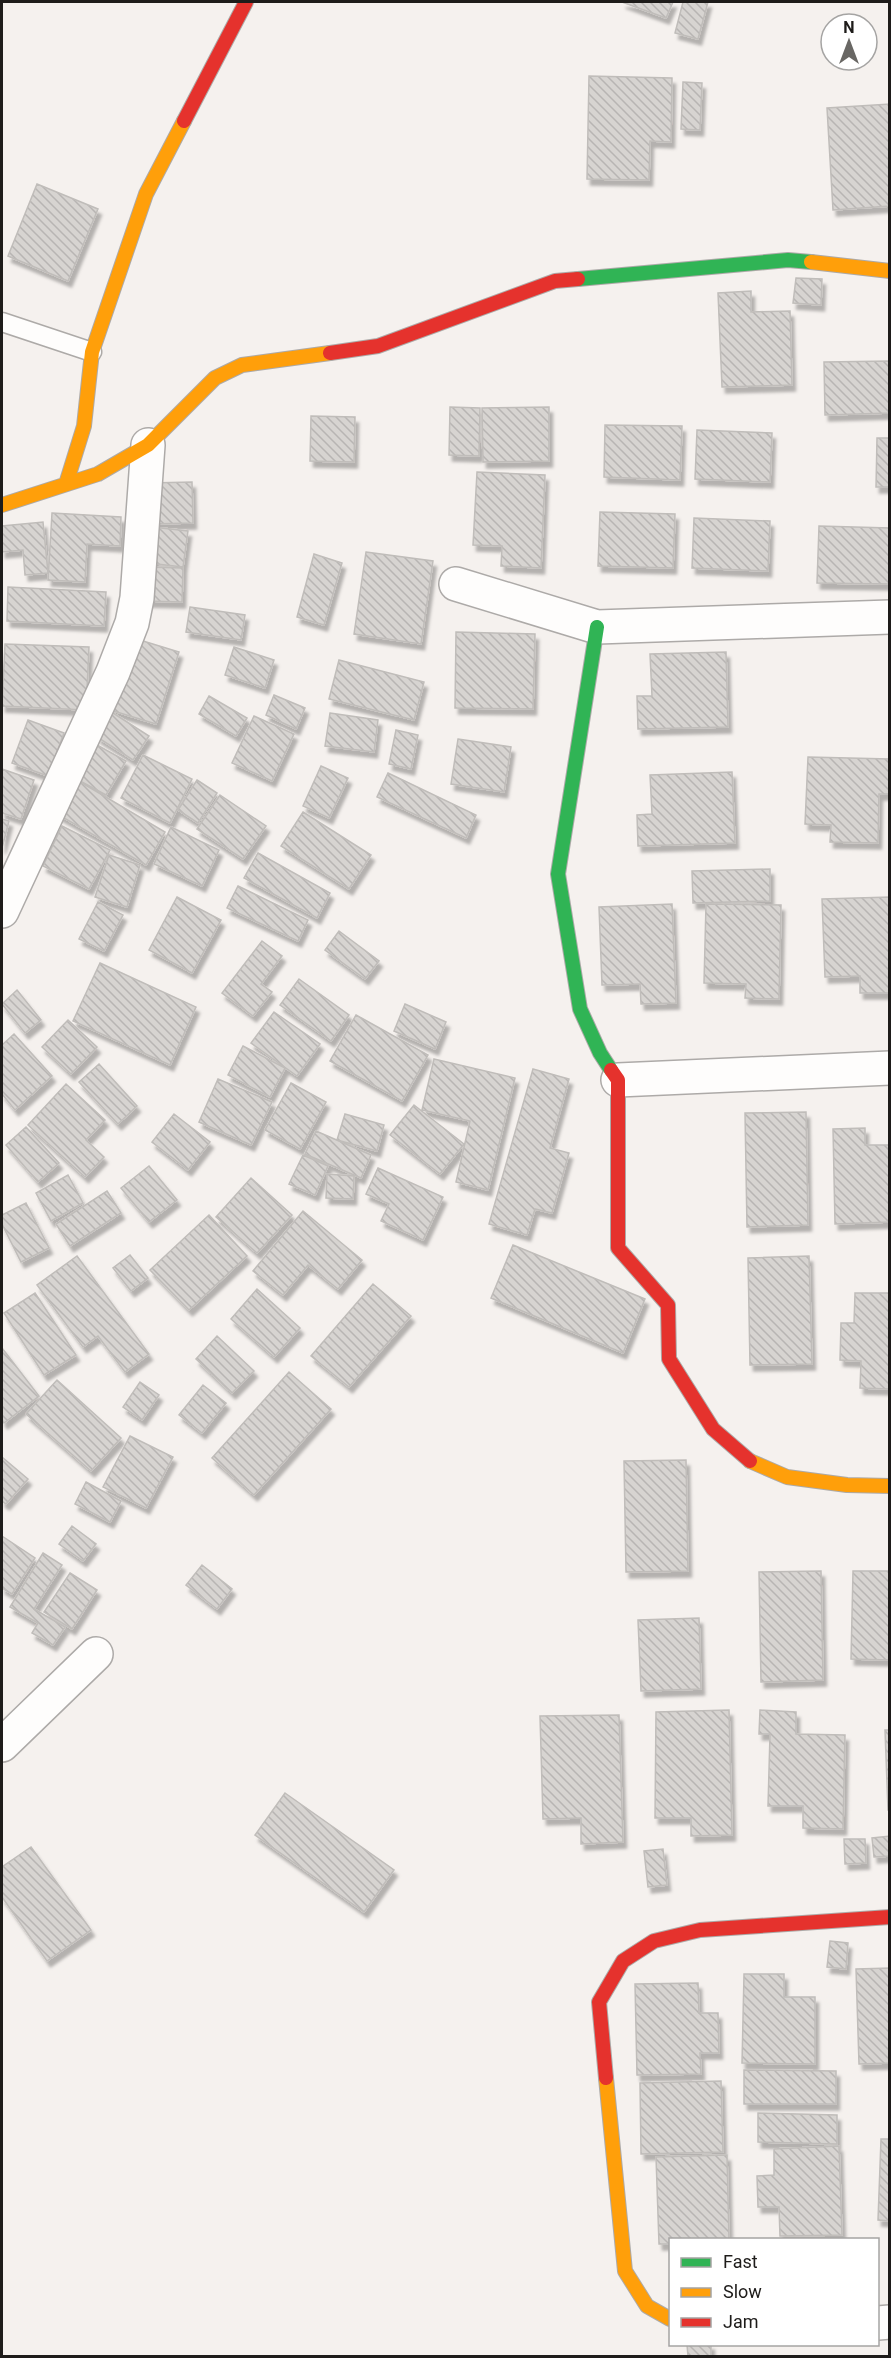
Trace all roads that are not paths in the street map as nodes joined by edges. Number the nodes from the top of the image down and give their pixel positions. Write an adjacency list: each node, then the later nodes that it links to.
1 (246, 2): 4 (street)
2 (890, 271): 5 (street)
3 (2, 322): 4 (lane)
4 (92, 352): 6 (street)
5 (148, 445): 6 (street); 11 (street)
6 (66, 484): 7 (street)
7 (2, 505)
8 (456, 584): 10 (street)
9 (890, 617): 10 (street)
10 (597, 627): 13 (street)
11 (2, 911)
12 (890, 1068): 13 (street)
13 (618, 1080): 14 (street)
14 (890, 1486)
15 (96, 1654): 16 (street)
16 (2, 1745)
17 (890, 1917): 18 (street)
18 (669, 2318)

